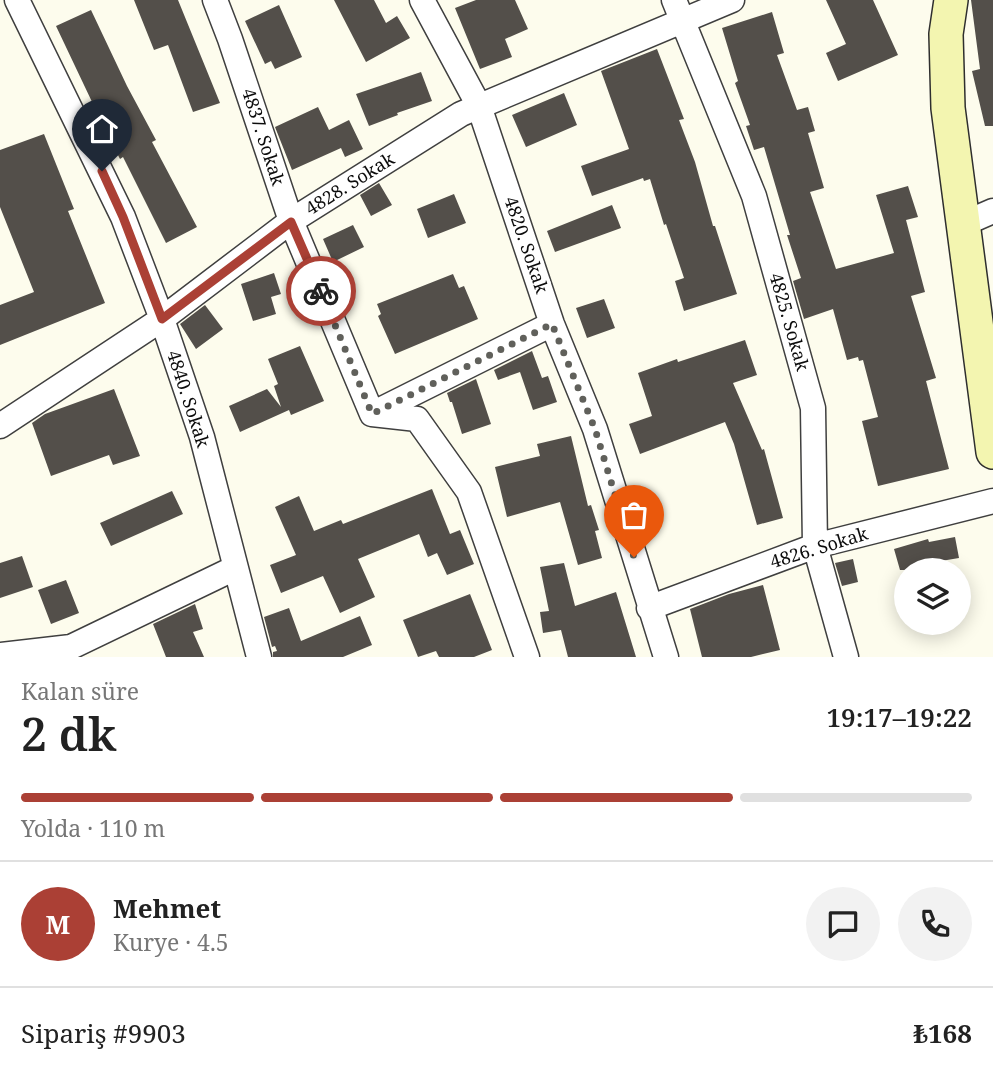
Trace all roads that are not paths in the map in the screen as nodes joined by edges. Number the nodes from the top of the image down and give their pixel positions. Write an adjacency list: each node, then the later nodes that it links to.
1 (16, 0): 11 (street, 4840. Sokak)
2 (215, 0): 9 (street, 4837. Sokak)
3 (422, 0): 7 (street, 4820. Sokak)
4 (732, 0): 6 (street, 4828. Sokak)
5 (951, 0): 10 (street)
6 (679, 10): 7 (street, 4828. Sokak); 17 (street, 4825. Sokak)
7 (479, 106): 9 (street, 4828. Sokak); 12 (street, 4820. Sokak)
8 (993, 211): 10 (street)
9 (291, 222): 11 (street, 4828. Sokak); 13 (street, 4837. Sokak)
10 (963, 224): 15 (street)
11 (162, 319): 14 (street, 4828. Sokak); 18 (street, 4840. Sokak)
12 (552, 324): 13 (street); 19 (street, 4820. Sokak)
13 (372, 414): 22 (street)
14 (0, 426)
15 (993, 452)
16 (993, 501): 17 (street, 4826. Sokak)
17 (815, 547): 19 (street, 4826. Sokak); 24 (street, 4825. Sokak)
18 (235, 568): 20 (street); 21 (street, 4840. Sokak)
19 (649, 608): 23 (street, 4820. Sokak)
20 (0, 655)
21 (259, 657)
22 (527, 657)
23 (666, 657)
24 (846, 657)

